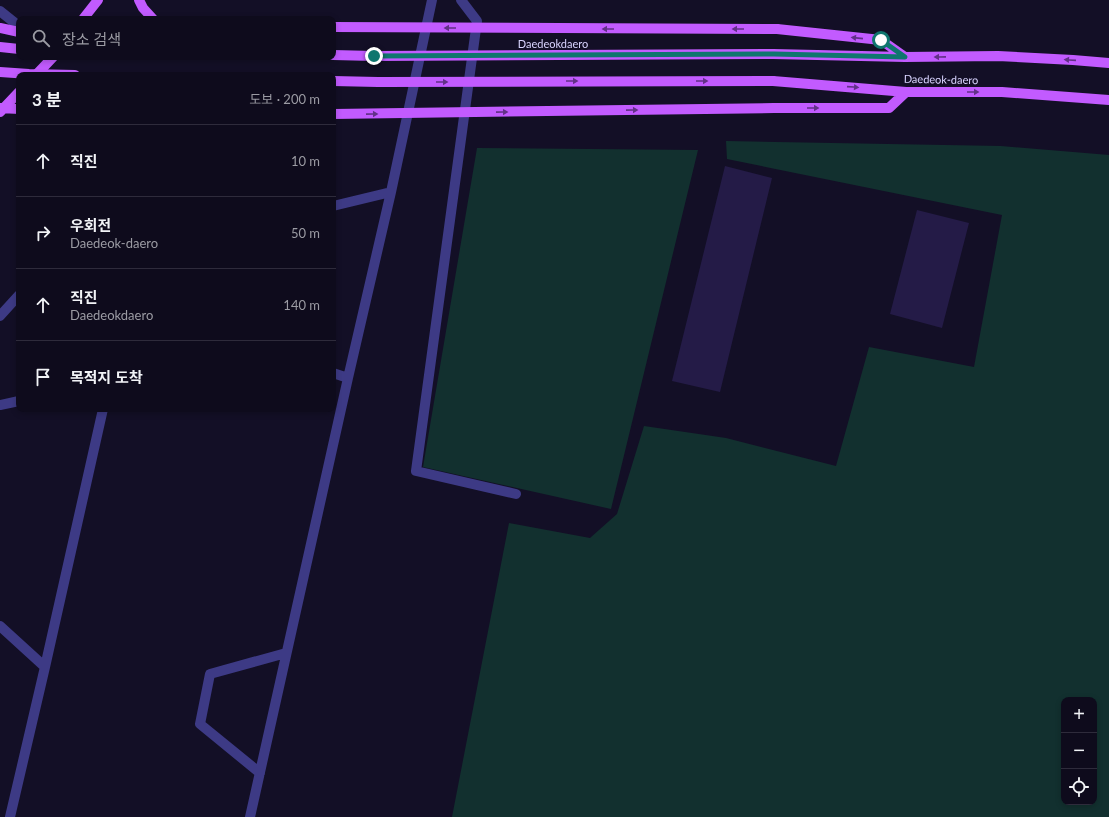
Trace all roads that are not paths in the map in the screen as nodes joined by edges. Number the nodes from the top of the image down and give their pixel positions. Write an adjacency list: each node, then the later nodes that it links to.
1 (98, 0): 6 (main road)
2 (139, 0): 7 (main road)
3 (432, 0): 29 (street)
4 (461, 0): 38 (street)
5 (0, 12): 8 (street)
6 (85, 16)
7 (151, 16)
8 (16, 27)
9 (336, 27): 16 (main road, one-way to 9, bridge)
10 (0, 28): 11 (main road)
11 (16, 28)
12 (0, 47): 13 (main road)
13 (16, 49)
14 (774, 54): 15 (main road, Daedeokdaero, bridge); 16 (main road, Daedeok-daero)
15 (336, 55)
16 (905, 57): 18 (main road, Daedeok-daero, one-way to 16)
17 (50, 60): 20 (main road)
18 (1109, 63)
19 (0, 72): 21 (main road, bridge)
20 (39, 72)
21 (16, 73)
22 (336, 81): 23 (main road, Daedeok-daero, one-way to 23, bridge)
23 (906, 92): 25 (main road, Daedeok-daero, one-way to 25); 28 (main road, one-way to 23, bridge)
24 (16, 95): 26 (main road)
25 (1109, 100)
26 (1, 109): 27 (main road)
27 (16, 109)
28 (336, 114)
29 (391, 192): 30 (street); 34 (street)
30 (336, 205)
31 (16, 298): 32 (street)
32 (0, 316)
33 (336, 374): 34 (street)
34 (348, 378): 40 (street)
35 (16, 402): 36 (street)
36 (0, 405)
37 (102, 412): 41 (street)
38 (516, 494)
39 (0, 626): 41 (street)
40 (286, 653): 42 (street); 42 (street)
41 (45, 667): 43 (street)
42 (260, 773): 44 (street)
43 (10, 817)
44 (250, 817)

